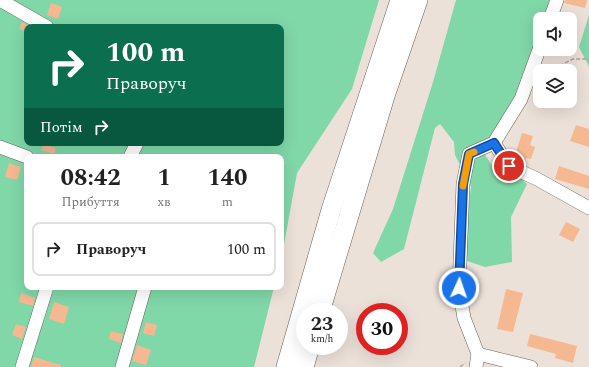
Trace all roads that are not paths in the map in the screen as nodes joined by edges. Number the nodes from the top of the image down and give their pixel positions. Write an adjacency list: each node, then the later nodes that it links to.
1 (0, 0): 6 (street)
2 (400, 0): 19 (highway)
3 (418, 0): 14 (highway)
4 (557, 0): 5 (street)
5 (553, 12)
6 (42, 24)
7 (537, 56): 8 (street)
8 (494, 143): 11 (street); 16 (street)
9 (0, 147): 10 (street)
10 (24, 156)
11 (589, 208)
12 (46, 290): 17 (street)
13 (144, 290): 18 (street)
14 (323, 303)
15 (307, 355): 20 (highway)
16 (477, 361): 21 (street)
17 (22, 367)
18 (122, 367)
19 (286, 367)
20 (304, 367)
21 (531, 367)

